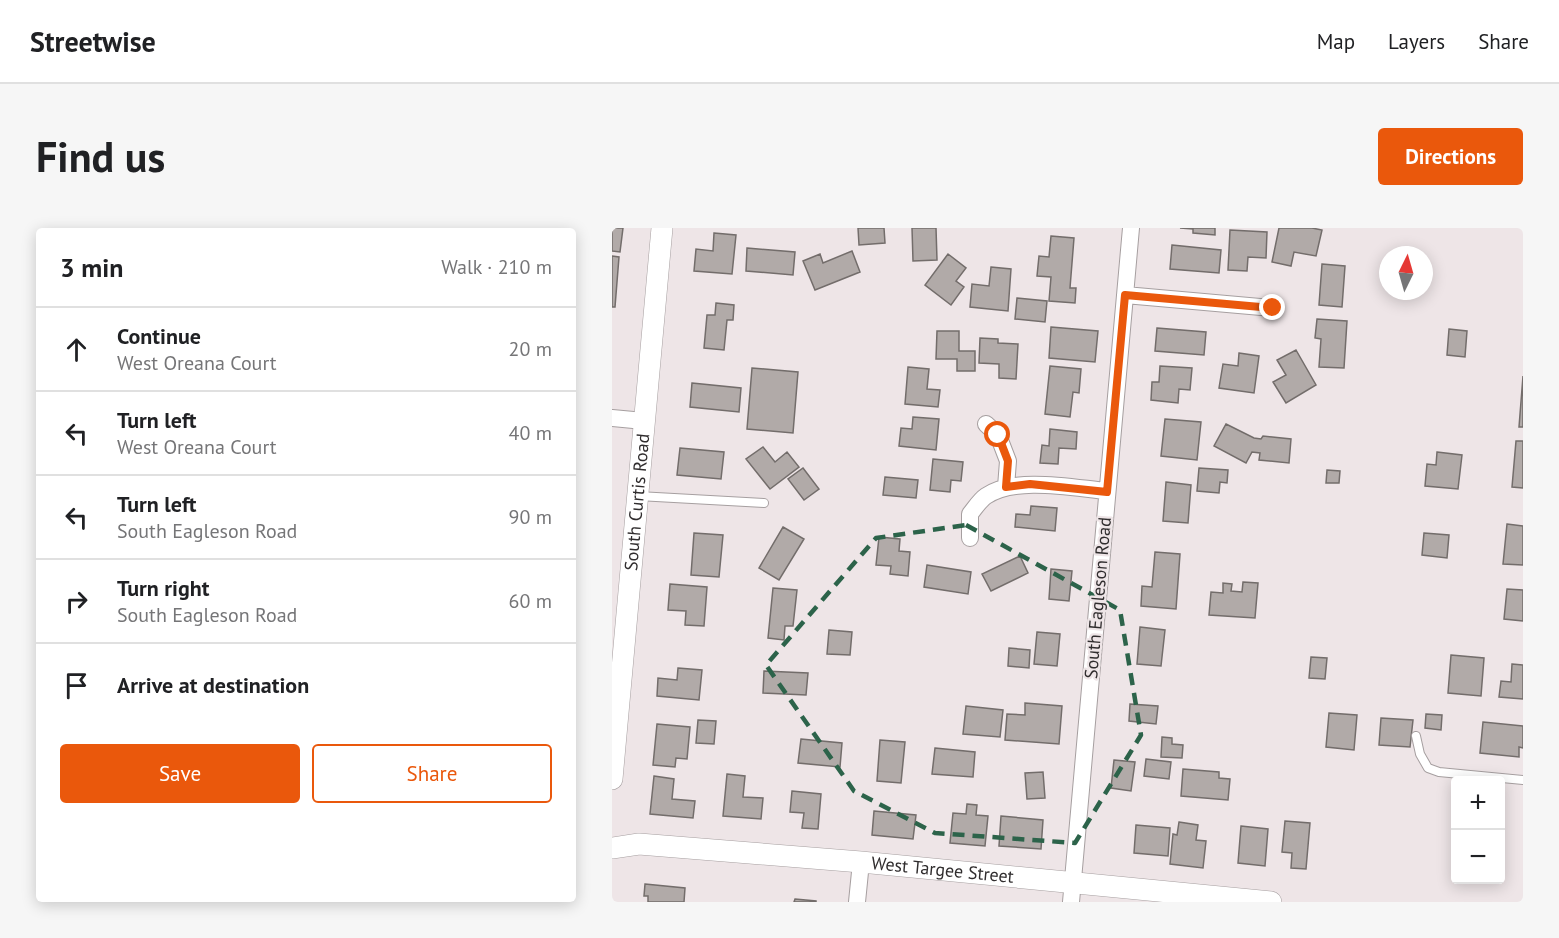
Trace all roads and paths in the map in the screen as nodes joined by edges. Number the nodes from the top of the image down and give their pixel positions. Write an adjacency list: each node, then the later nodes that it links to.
1 (662, 228): 6 (street, South Curtis Road)
2 (1131, 228): 3 (street, South Eagleson Road)
3 (1125, 295): 4 (street); 9 (street, South Eagleson Road)
4 (1273, 308)
5 (612, 418): 6 (street)
6 (644, 421): 10 (street, South Curtis Road)
7 (986, 424): 8 (street)
8 (1006, 487): 9 (street); 12 (street)
9 (1107, 492): 18 (street, South Eagleson Road)
10 (638, 496): 11 (lane); 14 (street, South Curtis Road)
11 (764, 503)
12 (970, 538)
13 (1416, 736): 15 (lane)
14 (612, 779)
15 (1523, 780)
16 (612, 848): 17 (street, West Targee Street)
17 (861, 862): 18 (street, West Targee Street); 19 (street)
18 (1072, 892): 20 (street, West Targee Street)
19 (858, 902)
20 (1271, 902)

